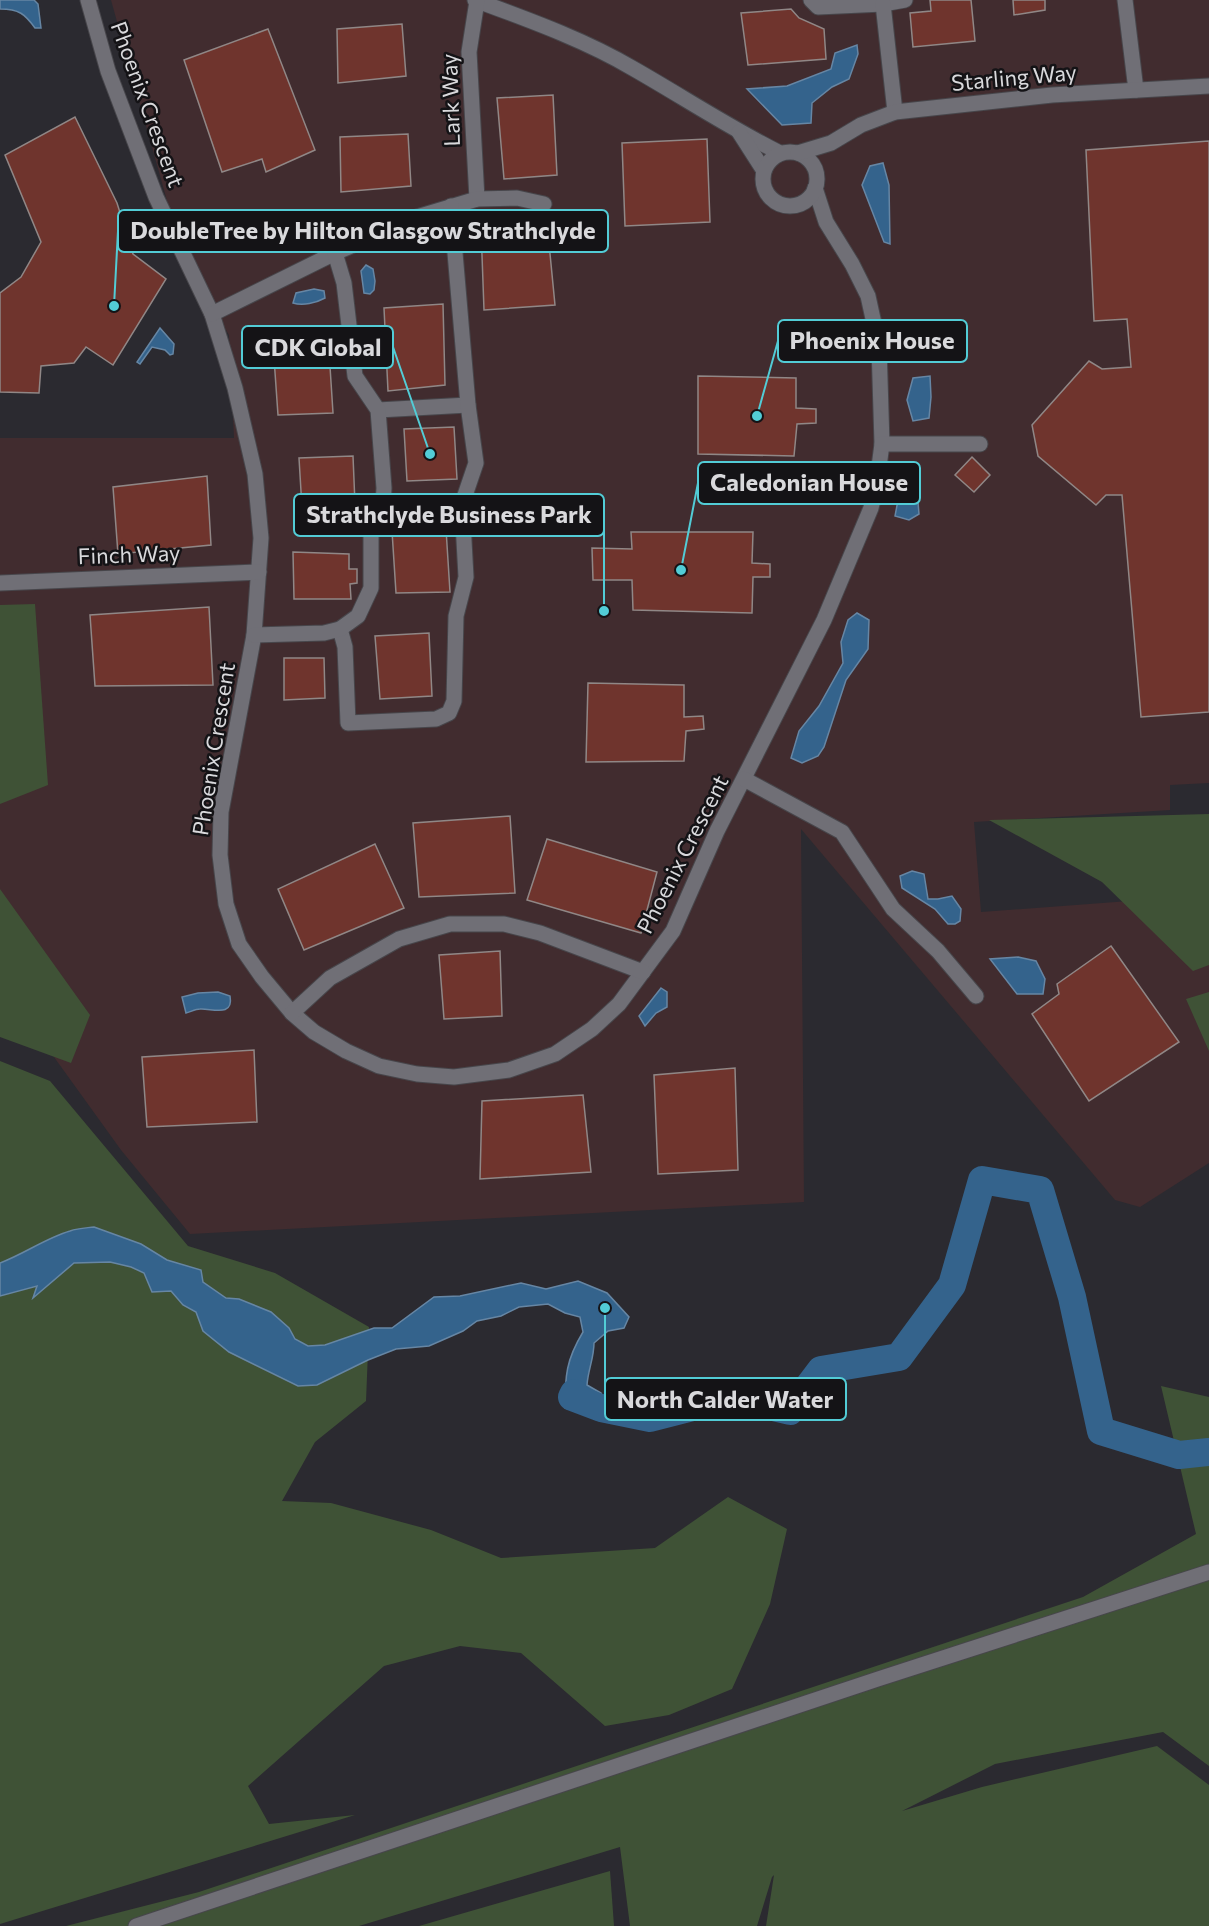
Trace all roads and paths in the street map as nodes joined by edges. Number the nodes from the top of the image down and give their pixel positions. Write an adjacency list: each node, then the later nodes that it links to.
1 (88, 0): 23 (street, Phoenix Crescent)
2 (476, 0): 10 (street); 17 (street, Lark Way)
3 (811, 0): 6 (street)
4 (905, 0): 6 (street)
5 (1125, 0): 8 (street)
6 (883, 4): 9 (street)
7 (1209, 86): 8 (street, Starling Way)
8 (1136, 90): 9 (street, Starling Way)
9 (895, 112): 11 (street, Starling Way)
10 (739, 132): 12 (street); 14 (street)
11 (831, 143): 13 (street, Starling Way); 15 (street)
12 (780, 153): 13 (street); 14 (street)
13 (798, 153): 15 (street)
14 (764, 171): 19 (street)
15 (816, 171): 16 (street)
16 (815, 188): 19 (street); 21 (street, Phoenix Crescent)
17 (477, 199): 18 (street); 20 (street)
18 (544, 204)
19 (799, 204): 21 (street, Phoenix Crescent)
20 (451, 206): 22 (street); 24 (street)
21 (826, 222): 26 (street, Phoenix Crescent)
22 (335, 253): 23 (street); 25 (street)
23 (212, 314): 30 (street, Phoenix Crescent)
24 (468, 405): 25 (street); 28 (street)
25 (378, 410): 29 (street)
26 (882, 444): 27 (street); 34 (street, Phoenix Crescent)
27 (980, 444)
28 (462, 504): 29 (street); 32 (street)
29 (383, 505): 32 (street)
30 (259, 572): 31 (street, Finch Way); 33 (street, Phoenix Crescent)
31 (0, 583)
32 (340, 629): 33 (street)
33 (254, 635): 37 (street, Phoenix Crescent)
34 (744, 779): 35 (street, Phoenix Crescent); 36 (street)
35 (644, 972): 37 (street); 37 (street, Phoenix Crescent)
36 (976, 996)
37 (292, 1013)
38 (1209, 1572): 39 (street)
39 (136, 1926)

